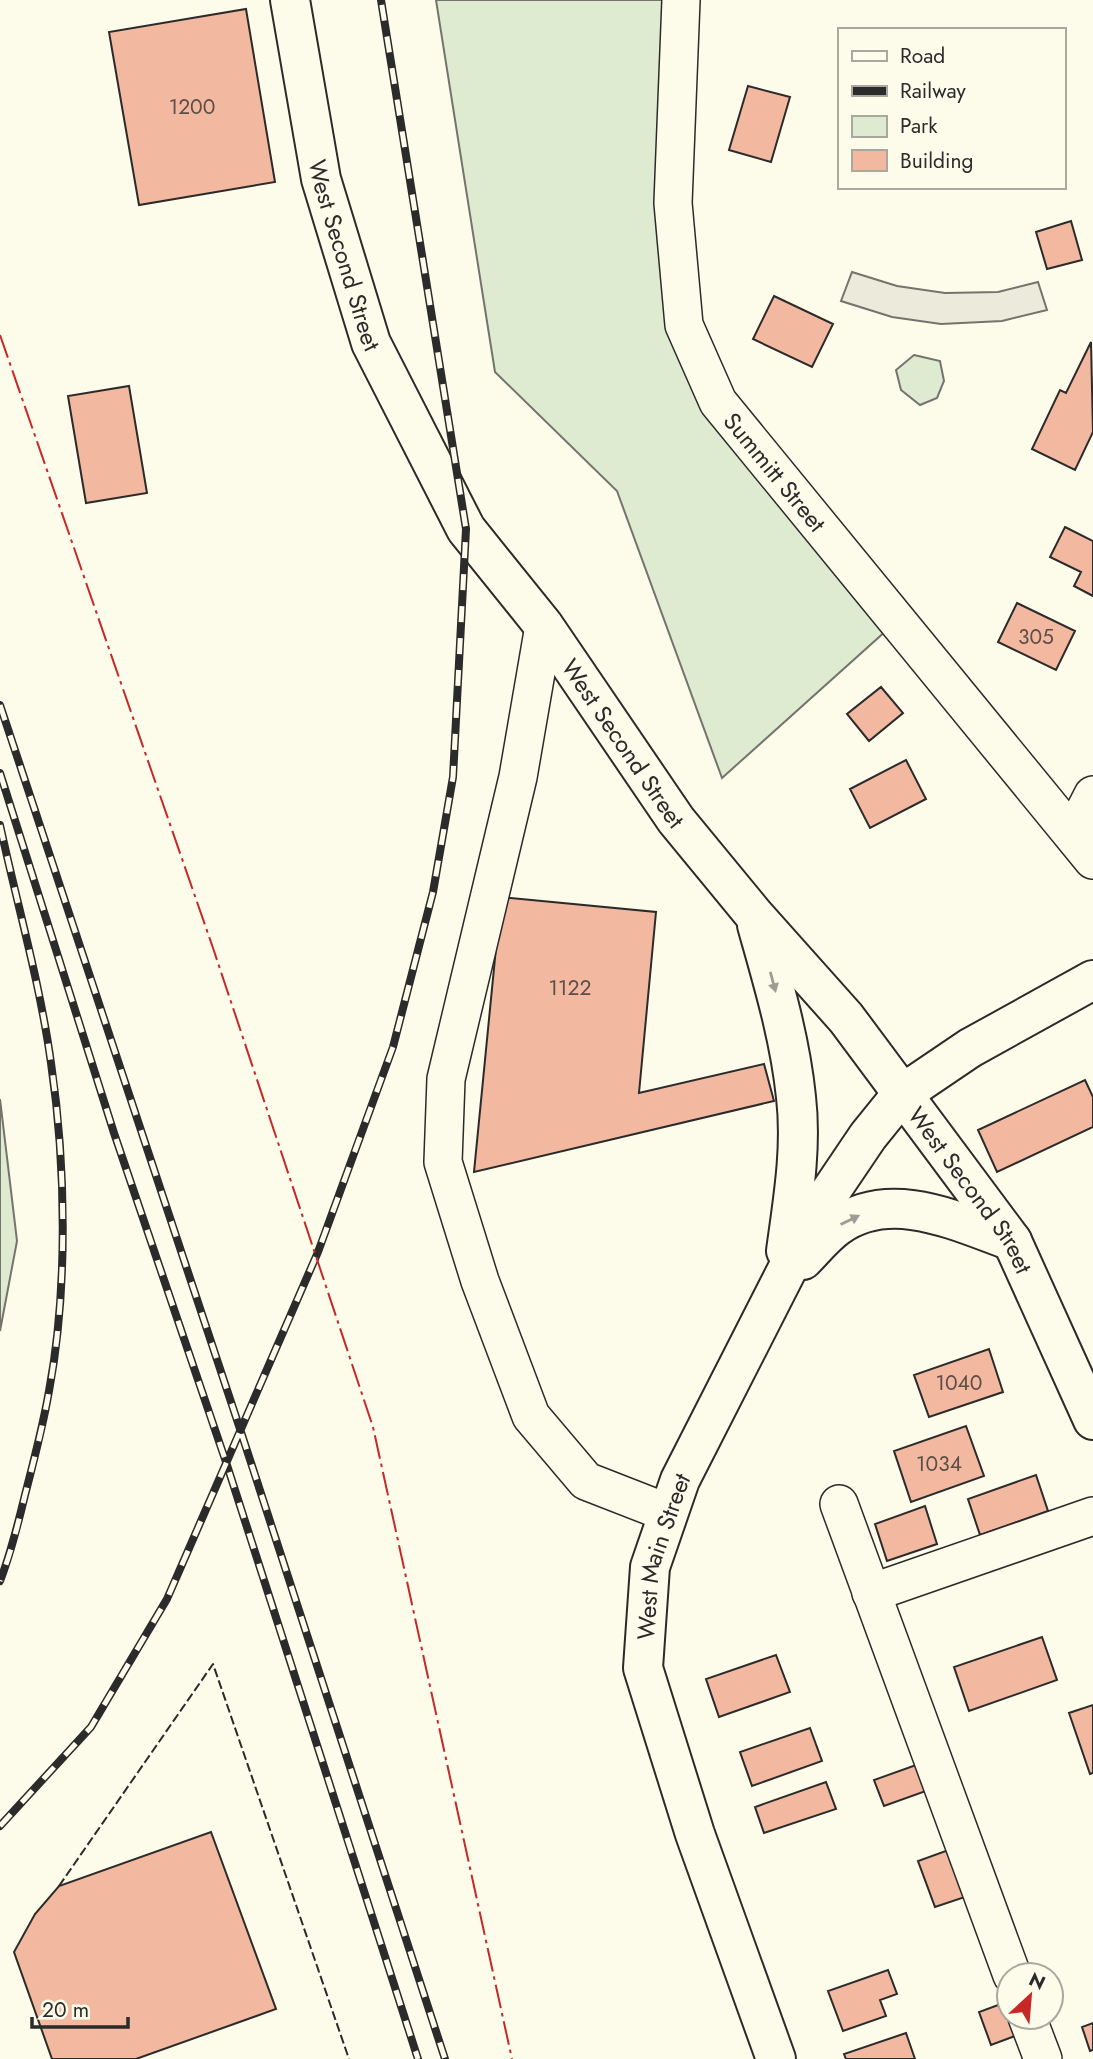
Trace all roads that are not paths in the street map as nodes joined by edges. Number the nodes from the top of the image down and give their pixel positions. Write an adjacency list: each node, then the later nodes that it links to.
1 (290, 0): 3 (main road, West Second Street)
2 (681, 0): 5 (street, Summitt Street)
3 (544, 626): 6 (main road, West Second Street); 13 (street)
4 (1093, 795): 5 (street)
5 (1083, 847)
6 (755, 916): 8 (main road, West Second Street); 10 (main road, one-way to 10)
7 (1093, 980): 8 (main road, West Main Street)
8 (902, 1094): 9 (main road, West Second Street); 10 (main road, West Main Street)
9 (1013, 1241): 10 (main road, one-way to 9); 11 (main road, West Second Street)
10 (781, 1281): 13 (main road, West Main Street)
11 (1093, 1420)
12 (839, 1504): 15 (street)
13 (668, 1513): 18 (main road, West Main Street)
14 (1093, 1516): 15 (street)
15 (871, 1593): 16 (street)
16 (1007, 1961)
17 (1032, 2031): 19 (street)
18 (776, 2059)
19 (1043, 2059)

